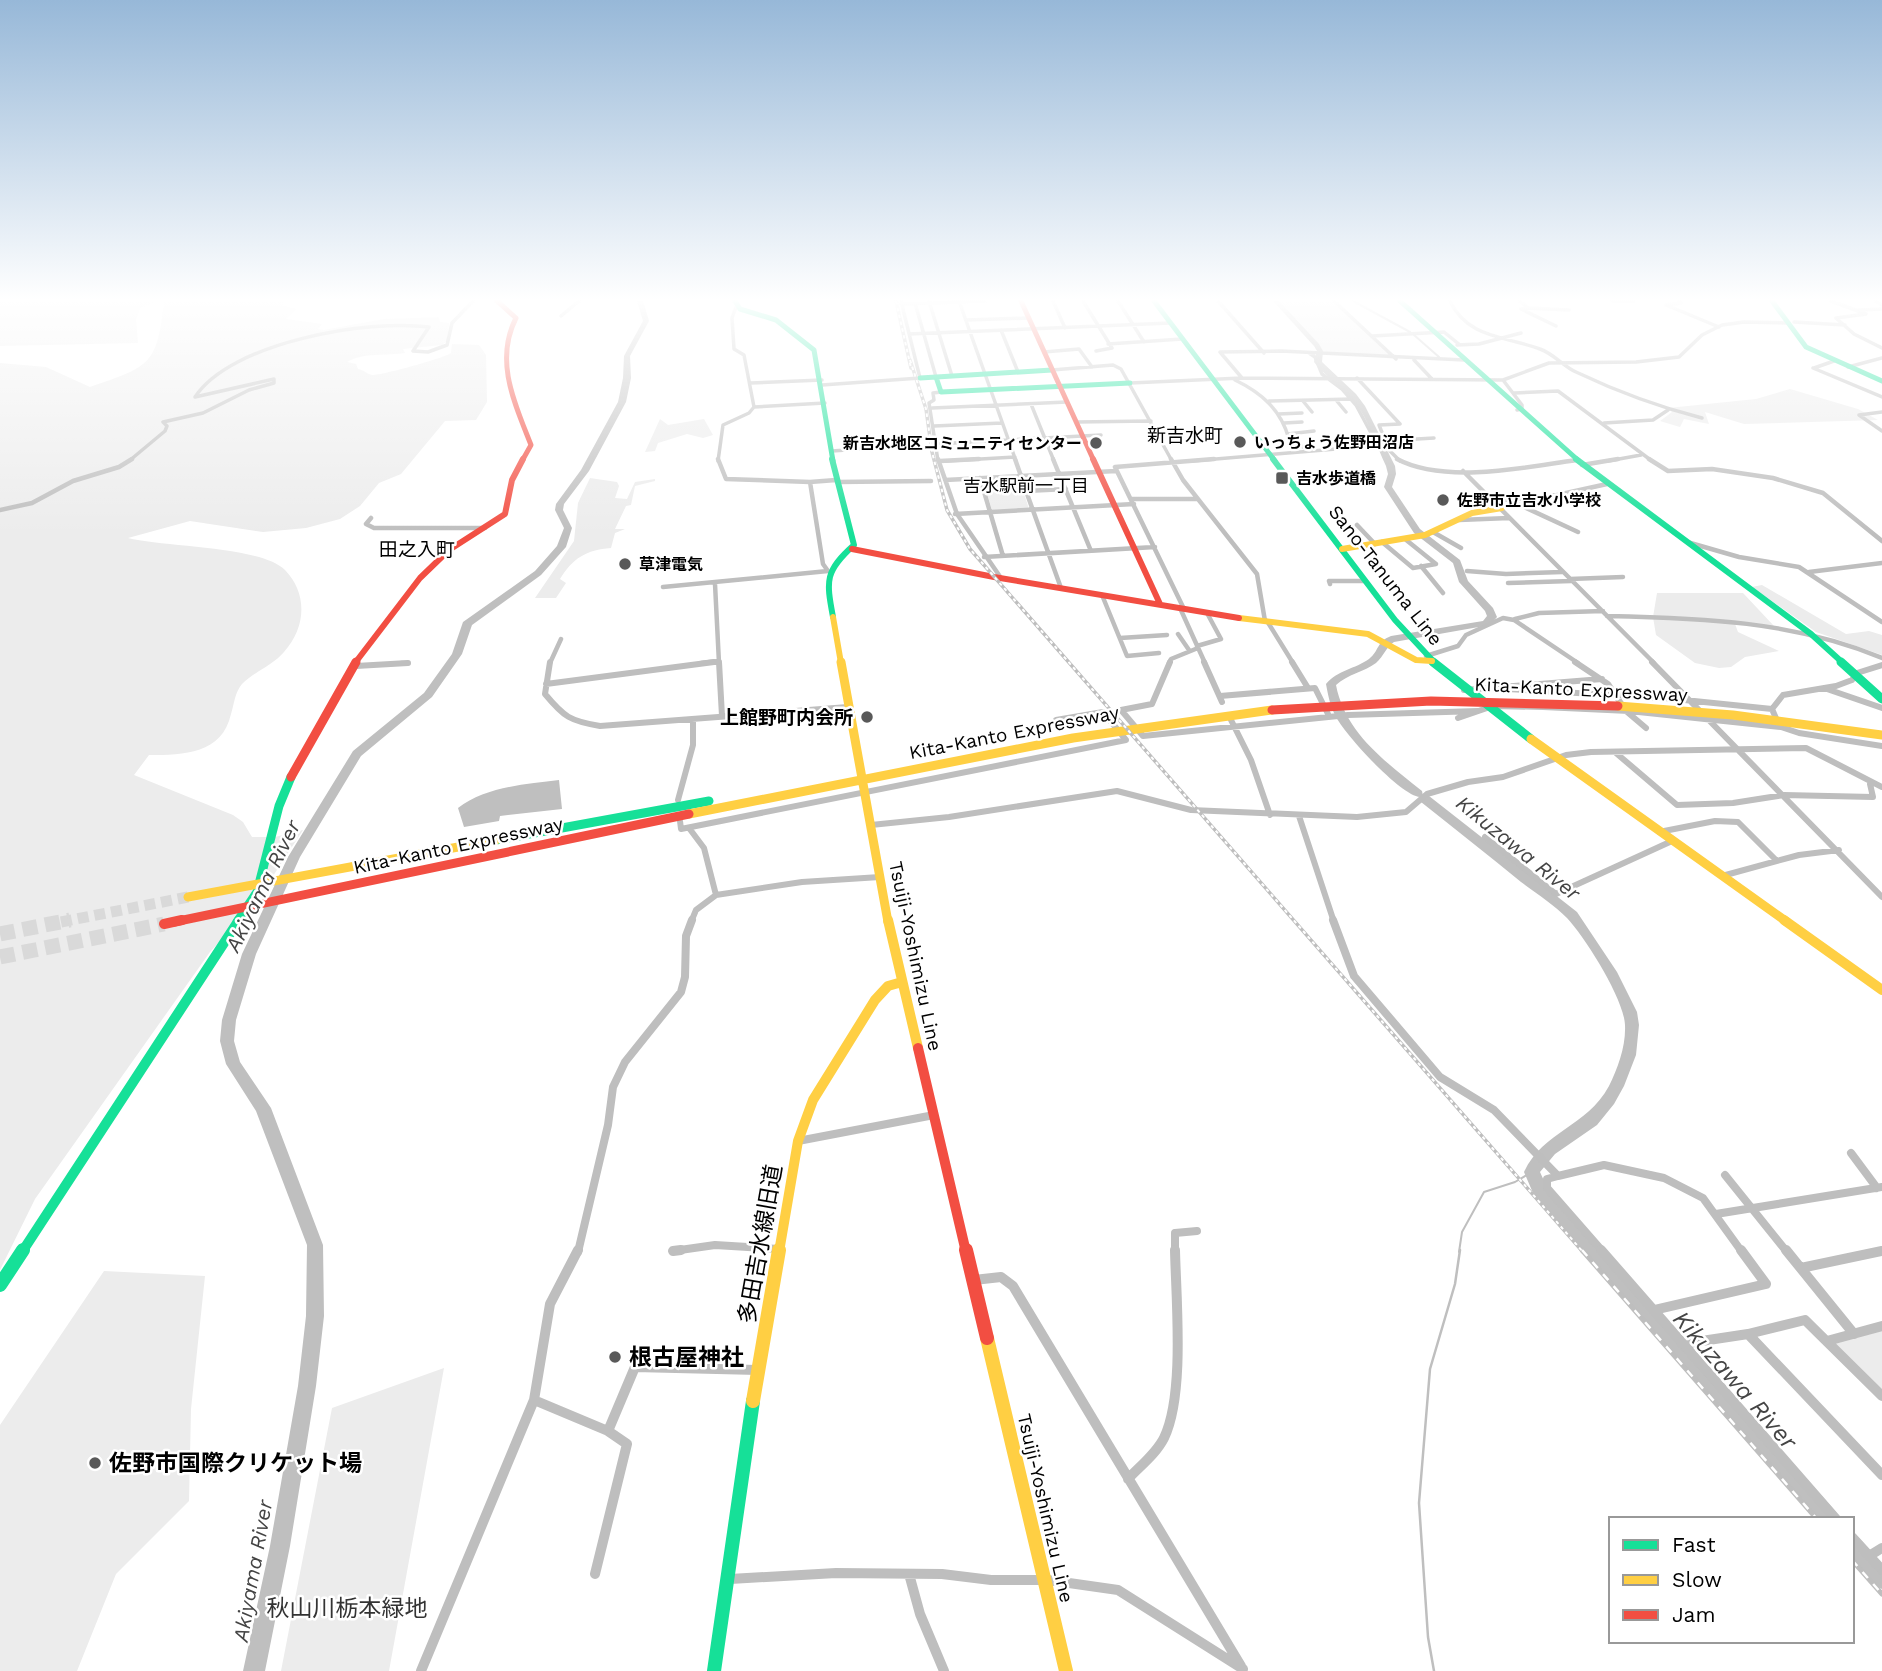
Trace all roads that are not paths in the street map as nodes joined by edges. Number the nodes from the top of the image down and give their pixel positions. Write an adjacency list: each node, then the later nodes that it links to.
1 (216, 379): 89 (street)
2 (508, 379): 97 (main road)
3 (749, 379): 19 (street)
4 (821, 379): 20 (main road)
5 (901, 379): 20 (street)
6 (937, 379): 24 (main road)
7 (987, 379): 23 (street)
8 (1056, 379): 22 (main road)
9 (1127, 379): 21 (street)
10 (1233, 379): 17 (street); 29 (street)
11 (1327, 379): 27 (street)
12 (1358, 379): 60 (street)
13 (1484, 379): 37 (main road)
14 (1493, 379): 18 (street)
15 (1597, 379): 38 (street)
16 (1841, 379): 26 (street)
17 (1213, 380): 21 (street); 66 (main road, Sano-Tanuma Line)
18 (1503, 380): 25 (street)
19 (750, 383): 20 (street); 35 (street)
20 (822, 383): 32 (main road)
21 (1130, 383): 22 (main road); 45 (street)
22 (1060, 386): 23 (main road); 31 (main road)
23 (990, 390): 24 (main road); 34 (street)
24 (941, 392): 36 (street)
25 (1514, 393): 37 (street); 50 (street)
26 (1880, 395)
27 (1352, 399): 28 (street); 63 (street)
28 (1336, 400): 30 (street); 40 (street)
29 (1269, 401): 30 (street); 43 (street)
30 (1303, 401): 39 (street)
31 (1067, 402): 33 (street); 46 (main road)
32 (825, 403): 35 (street); 64 (main road)
33 (1031, 404): 34 (street); 57 (street)
34 (996, 405): 36 (street); 48 (street)
35 (754, 407): 81 (street)
36 (932, 408): 51 (street)
37 (1517, 410): 70 (main road)
38 (1668, 410): 44 (street); 50 (street)
39 (1312, 412)
40 (1346, 412)
41 (1882, 412): 53 (street)
42 (1302, 413): 43 (street)
43 (1278, 414): 49 (street)
44 (1702, 418)
45 (1151, 421): 46 (street); 71 (street)
46 (1076, 422): 56 (main road)
47 (1302, 422): 49 (street)
48 (1002, 423): 51 (street); 59 (street)
49 (1284, 423): 54 (street)
50 (1604, 423): 67 (street)
51 (934, 426): 61 (street)
52 (1314, 431): 54 (street)
53 (1882, 431)
54 (1288, 434): 65 (street)
55 (1101, 435): 56 (street)
56 (1082, 436): 57 (street); 72 (main road)
57 (1045, 438): 59 (street); 75 (street)
58 (1434, 438): 60 (street)
59 (1008, 440): 61 (street); 68 (street)
60 (1384, 443): 63 (street); 74 (street)
61 (935, 444): 69 (street)
62 (917, 445): 64 (street)
63 (1378, 446): 65 (street)
64 (832, 451): 79 (main road)
65 (1312, 452): 66 (street)
66 (1270, 455): 71 (street); 108 (main road, Sano-Tanuma Line)
67 (1641, 455): 70 (street); 101 (street)
68 (1014, 457): 69 (street); 76 (street)
69 (940, 461): 78 (street)
70 (1579, 463): 74 (street); 82 (main road)
71 (1175, 464): 73 (street); 84 (street)
72 (1098, 471): 73 (street); 75 (street); 87 (main road)
73 (1116, 471): 85 (street)
74 (1463, 471): 86 (street)
75 (1060, 474): 76 (street); 83 (street)
76 (1021, 476): 77 (street)
77 (980, 478): 78 (street); 91 (street)
78 (945, 480): 92 (street)
79 (836, 481): 80 (street); 81 (street); 107 (main road)
80 (931, 481)
81 (810, 482): 115 (street)
82 (1607, 484): 86 (street); 102 (main road)
83 (1066, 489): 88 (street); 90 (street)
84 (1197, 499): 85 (street); 135 (street)
85 (1133, 502): 87 (street); 104 (street)
86 (1501, 502): 93 (street); 95 (main road); 99 (street)
87 (1114, 505): 88 (street); 105 (main road)
88 (1073, 508): 90 (street); 109 (street)
89 (0, 510)
90 (1033, 510): 91 (street); 110 (street)
91 (991, 512): 92 (street); 111 (street)
92 (955, 514): 112 (street)
93 (1509, 517): 95 (street); 117 (street)
94 (371, 518): 97 (street)
95 (1457, 520): 98 (main road)
96 (1357, 525): 103 (street)
97 (488, 528): 150 (main road)
98 (1433, 532): 100 (main road); 106 (street)
99 (1578, 532)
100 (1405, 539): 103 (main road); 114 (street)
101 (1882, 541)
102 (1687, 542): 118 (street); 138 (main road)
103 (1379, 543): 108 (main road); 114 (street)
104 (1156, 547): 105 (street); 131 (street)
105 (1135, 548): 109 (street); 130 (main road)
106 (1461, 548)
107 (852, 549): 115 (main road); 120 (main road)
108 (1342, 549): 122 (main road, Sano-Tanuma Line)
109 (1091, 551): 110 (street)
110 (1048, 554): 111 (street); 127 (street)
111 (1003, 556): 112 (street)
112 (984, 557): 120 (street)
113 (1882, 563): 118 (street)
114 (1421, 566): 128 (street)
115 (828, 571): 124 (street); 164 (main road, Tsuiji-Yoshimizu Line)
116 (1467, 571): 117 (street)
117 (1562, 572): 121 (street)
118 (1809, 572): 136 (street)
119 (1623, 577): 121 (street)
120 (1001, 578): 127 (main road)
121 (1570, 580): 123 (street); 133 (street)
122 (1366, 581): 125 (street); 146 (main road, Sano-Tanuma Line)
123 (1508, 583)
124 (715, 584): 126 (street); 147 (street)
125 (1330, 584)
126 (663, 587)
127 (1061, 588): 129 (main road)
128 (1443, 593)
129 (1102, 595): 130 (main road); 140 (street)
130 (1160, 604): 131 (main road)
131 (1182, 608): 132 (main road); 142 (street)
132 (1208, 613): 135 (main road); 142 (street)
133 (1605, 614): 134 (street); 138 (street); 161 (street)
134 (1514, 620): 146 (street); 152 (street)
135 (1266, 621): 146 (main road); 154 (street)
136 (1882, 622)
137 (1178, 634): 143 (street)
138 (1811, 634): 145 (street); 151 (main road)
139 (1167, 635): 140 (street)
140 (1120, 638): 144 (street)
141 (561, 639): 153 (street)
142 (1198, 647): 143 (street); 154 (street)
143 (1189, 650): 178 (street)
144 (1159, 653)
145 (1882, 658)
146 (1429, 659): 157 (main road, Sano-Tanuma Line)
147 (719, 661): 153 (street); 171 (street)
148 (408, 663): 150 (street)
149 (1882, 665): 151 (street)
150 (356, 666): 224 (main road)
151 (1857, 673): 156 (street); 160 (main road)
152 (1602, 679): 155 (street); 159 (street)
153 (546, 684): 175 (street)
154 (1308, 688): 172 (street)
155 (1505, 688): 157 (street); 158 (street); 163 (street)
156 (1824, 688): 167 (street); 168 (street)
157 (1464, 690): 165 (main road, Sano-Tanuma Line)
158 (1548, 691): 159 (street); 166 (street)
159 (1618, 694): 161 (street); 170 (street)
160 (1882, 699)
161 (1688, 700): 168 (street); 174 (street)
162 (1348, 701): 177 (main road, Kita-Kanto Expressway); 177 (main road, Kita-Kanto Expressway); 186 (main road, Kita-Kanto Expressway)
163 (1518, 706): 165 (street); 166 (street)
164 (848, 707): 171 (street); 189 (main road, Tsuiji-Yoshimizu Line)
165 (1488, 708): 169 (street); 185 (main road, Sano-Tanuma Line)
166 (1556, 708): 170 (street)
167 (1882, 708)
168 (1772, 709): 177 (street)
169 (1478, 711): 172 (street); 173 (street)
170 (1626, 711): 174 (street); 179 (street)
171 (722, 716): 175 (street)
172 (1329, 716): 178 (street)
173 (1458, 718)
174 (1709, 718): 177 (street); 183 (street)
175 (693, 719): 191 (street)
176 (1056, 720): 189 (street)
177 (1783, 721): 180 (main road, Kita-Kanto Expressway); 181 (main road, Kita-Kanto Expressway); 182 (street)
178 (1232, 722): 192 (street)
179 (1646, 728)
180 (1882, 729)
181 (1882, 735)
182 (1882, 746)
183 (1736, 747): 184 (street); 187 (street); 190 (street)
184 (1616, 753): 185 (street); 190 (street)
185 (1557, 758): 193 (street); 197 (main road, Sano-Tanuma Line)
186 (853, 776): 205 (main road, Kita-Kanto Expressway); 207 (main road, Kita-Kanto Expressway)
187 (1870, 784): 188 (street); 190 (street)
188 (1882, 787)
189 (864, 791): 195 (main road, Tsuiji-Yoshimizu Line); 196 (street)
190 (1784, 795): 200 (street)
191 (678, 800)
192 (1270, 815): 193 (street); 195 (street)
193 (1299, 816): 213 (street)
194 (680, 821): 196 (street)
195 (871, 825): 203 (main road, Tsuiji-Yoshimizu Line)
196 (689, 828): 204 (street)
197 (1659, 832): 199 (main road, Sano-Tanuma Line); 201 (street)
198 (1485, 837): 199 (street)
199 (1672, 841): 202 (main road, Sano-Tanuma Line)
200 (1839, 850): 201 (street); 206 (street)
201 (1776, 860): 202 (street)
202 (1721, 876): 209 (main road, Sano-Tanuma Line)
203 (880, 877): 204 (street); 208 (main road, Tsuiji-Yoshimizu Line)
204 (716, 895): 233 (street)
205 (188, 897)
206 (1882, 897)
207 (164, 924)
208 (902, 982): 210 (main road, Tsuiji-Yoshimizu Line); 211 (main road, 多田吉水線旧道)
209 (1882, 990)
210 (934, 1115): 211 (street); 223 (main road, Tsuiji-Yoshimizu Line)
211 (798, 1141): 219 (main road, 多田吉水線旧道)
212 (1850, 1153): 215 (street)
213 (1558, 1175): 217 (street); 225 (street)
214 (1725, 1175): 216 (street)
215 (1879, 1188): 216 (street)
216 (1754, 1209): 217 (street); 222 (street)
217 (1716, 1214): 225 (street)
218 (1198, 1231): 236 (street)
219 (779, 1249): 220 (street); 231 (main road, 多田吉水線旧道)
220 (673, 1251)
221 (1882, 1251): 222 (street)
222 (1801, 1268): 228 (street)
223 (974, 1280): 236 (street); 245 (main road, Tsuiji-Yoshimizu Line)
224 (0, 1285)
225 (1654, 1310): 230 (street)
226 (1882, 1326): 228 (street)
227 (1748, 1334): 229 (street); 230 (street); 235 (street)
228 (1854, 1334): 229 (street)
229 (1827, 1341): 232 (street)
230 (1682, 1345): 237 (street)
231 (758, 1370): 234 (street); 244 (main road, 多田吉水線旧道)
232 (1882, 1396)
233 (534, 1400): 234 (street); 247 (street)
234 (608, 1431): 242 (street)
235 (1882, 1475)
236 (1128, 1479): 246 (street)
237 (1834, 1517)
238 (1854, 1539): 240 (street)
239 (1882, 1548): 240 (street)
240 (1869, 1556): 241 (street)
241 (1882, 1570)
242 (595, 1574)
243 (909, 1574): 244 (street); 245 (street); 249 (street)
244 (728, 1580): 248 (main road, 多田吉水線旧道)
245 (1045, 1580): 246 (street); 250 (main road, Tsuiji-Yoshimizu Line)
246 (1244, 1670)
247 (421, 1671)
248 (713, 1671)
249 (944, 1671)
250 (1066, 1671)

